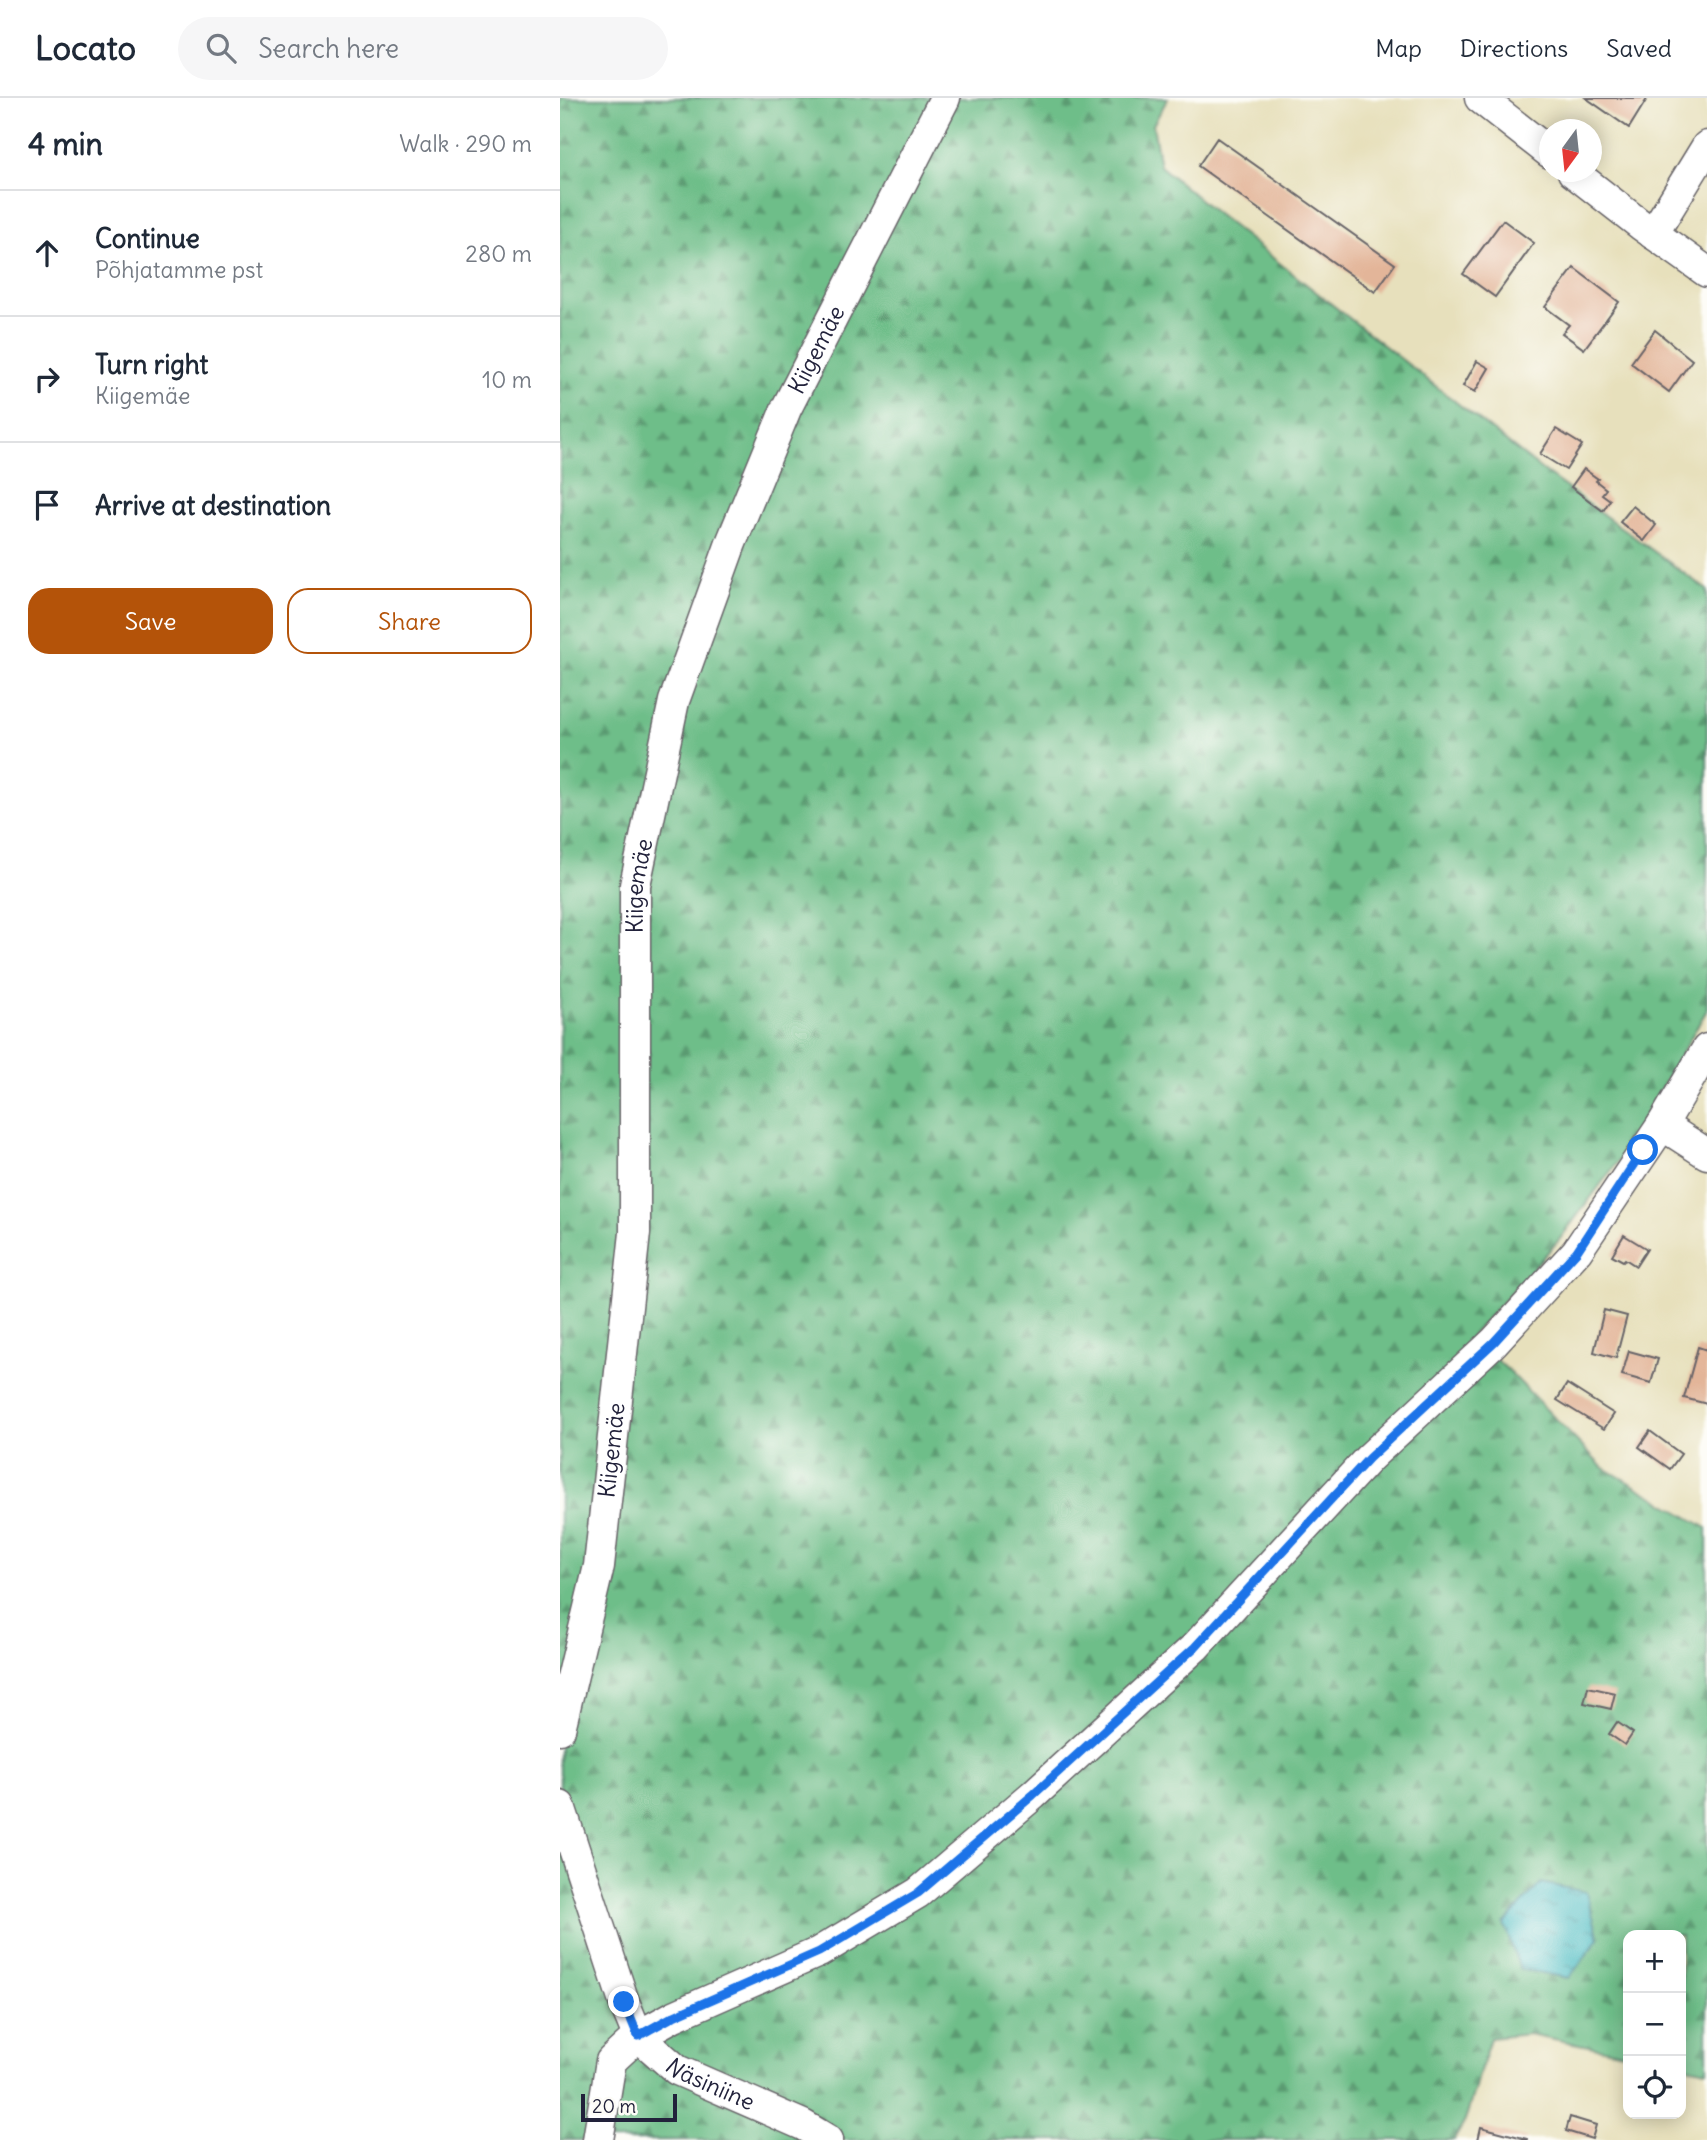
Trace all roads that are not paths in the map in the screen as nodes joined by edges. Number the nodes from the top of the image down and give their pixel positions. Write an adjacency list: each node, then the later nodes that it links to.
1 (945, 98): 11 (street, Kiigemäe)
2 (1480, 98): 3 (street)
3 (1539, 145)
4 (1707, 146): 6 (street)
5 (1586, 182): 6 (street)
6 (1653, 234): 7 (street)
7 (1707, 272)
8 (1707, 1049): 9 (street)
9 (1662, 1125): 10 (street); 13 (street)
10 (1707, 1154)
11 (560, 1730)
12 (560, 1806): 13 (street)
13 (638, 2036): 14 (street); 15 (street, Näsiniine)
14 (598, 2140)
15 (828, 2140)

